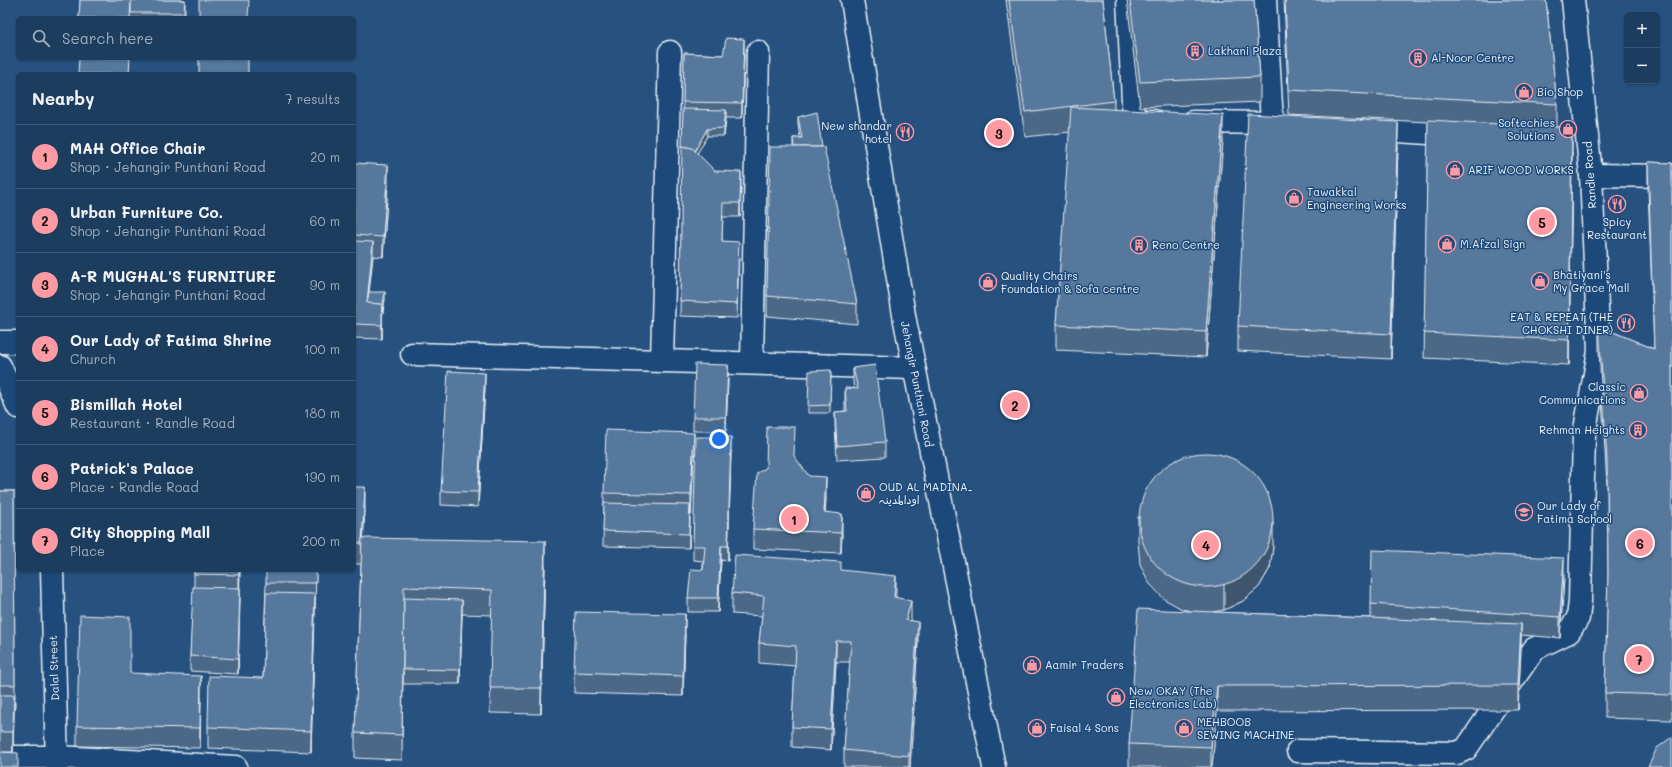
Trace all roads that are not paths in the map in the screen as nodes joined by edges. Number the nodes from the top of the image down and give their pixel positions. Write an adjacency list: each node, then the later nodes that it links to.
1 (852, 0): 21 (street, Jehangir Punthani Road)
2 (1128, 0): 7 (street)
3 (1265, 0): 7 (street)
4 (1574, 0): 12 (street, Randle Road)
5 (670, 52): 18 (street)
6 (758, 52): 19 (street)
7 (1272, 123): 8 (street)
8 (1296, 124)
9 (1352, 128): 10 (street)
10 (1478, 137)
11 (1565, 143): 12 (street)
12 (1588, 144): 13 (street, Randle Road)
13 (1591, 175): 14 (street); 24 (street, Randle Road)
14 (1672, 176)
15 (0, 342): 16 (street)
16 (16, 342)
17 (412, 354): 18 (street)
18 (662, 361): 19 (street)
19 (752, 363): 21 (street)
20 (0, 366): 22 (street)
21 (914, 368): 28 (street, Jehangir Punthani Road)
22 (16, 403)
23 (52, 572): 26 (street, Dalal Street)
24 (1298, 751)
25 (0, 757): 26 (street)
26 (57, 762): 27 (street)
27 (236, 767)
28 (994, 767)

